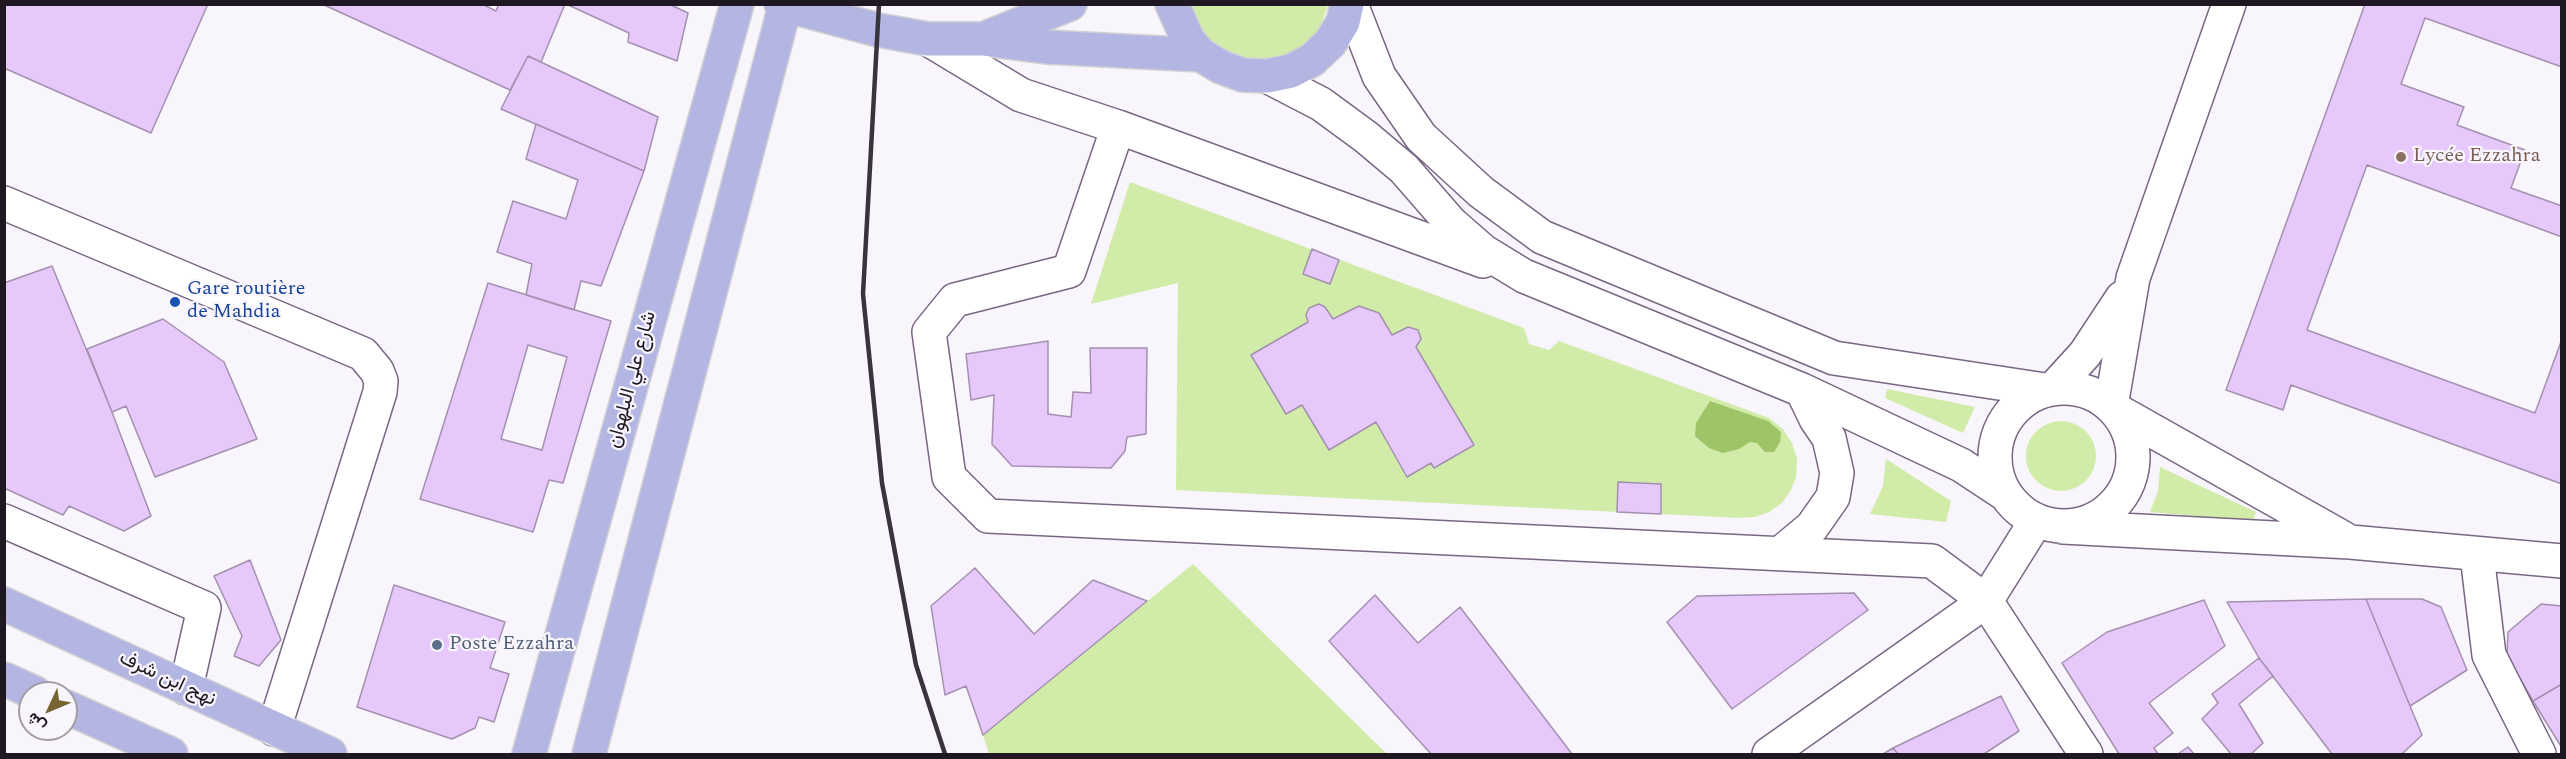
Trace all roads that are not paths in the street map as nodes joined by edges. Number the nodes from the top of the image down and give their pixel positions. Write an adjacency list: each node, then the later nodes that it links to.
1 (737, 4): 34 (main road, شارع علي البلهوان)
2 (1070, 4): 8 (main road)
3 (1172, 4): 9 (main road)
4 (1349, 4): 10 (main road); 15 (street)
5 (2229, 4): 14 (street)
6 (784, 5): 7 (main road); 35 (main road)
7 (928, 39): 8 (main road); 11 (street)
8 (983, 39): 9 (main road)
9 (1201, 55): 10 (main road)
10 (1267, 76): 13 (street)
11 (1118, 127): 13 (street); 22 (street)
12 (4, 203): 31 (street)
13 (1524, 276): 16 (street)
14 (2133, 279): 15 (street); 17 (street)
15 (2050, 389): 17 (street); 18 (street)
16 (1802, 390): 18 (street); 22 (street)
17 (2113, 407): 20 (street); 21 (street)
18 (2005, 494): 20 (street)
19 (4, 521): 29 (street)
20 (2049, 524): 21 (street); 25 (street)
21 (2350, 542): 23 (street)
22 (1782, 552): 25 (street)
23 (2477, 555): 24 (street); 38 (street)
24 (2562, 561)
25 (1986, 601): 36 (street); 37 (street)
26 (4, 604): 29 (main road, نهج ابن شرف)
27 (4, 679): 28 (main road)
28 (18, 685)
29 (186, 688): 31 (main road, نهج ابن شرف)
30 (78, 712): 32 (main road)
31 (274, 729): 33 (main road, نهج ابن شرف)
32 (171, 754)
33 (330, 754)
34 (529, 754)
35 (589, 754)
36 (1769, 754)
37 (2086, 754)
38 (2539, 754)

